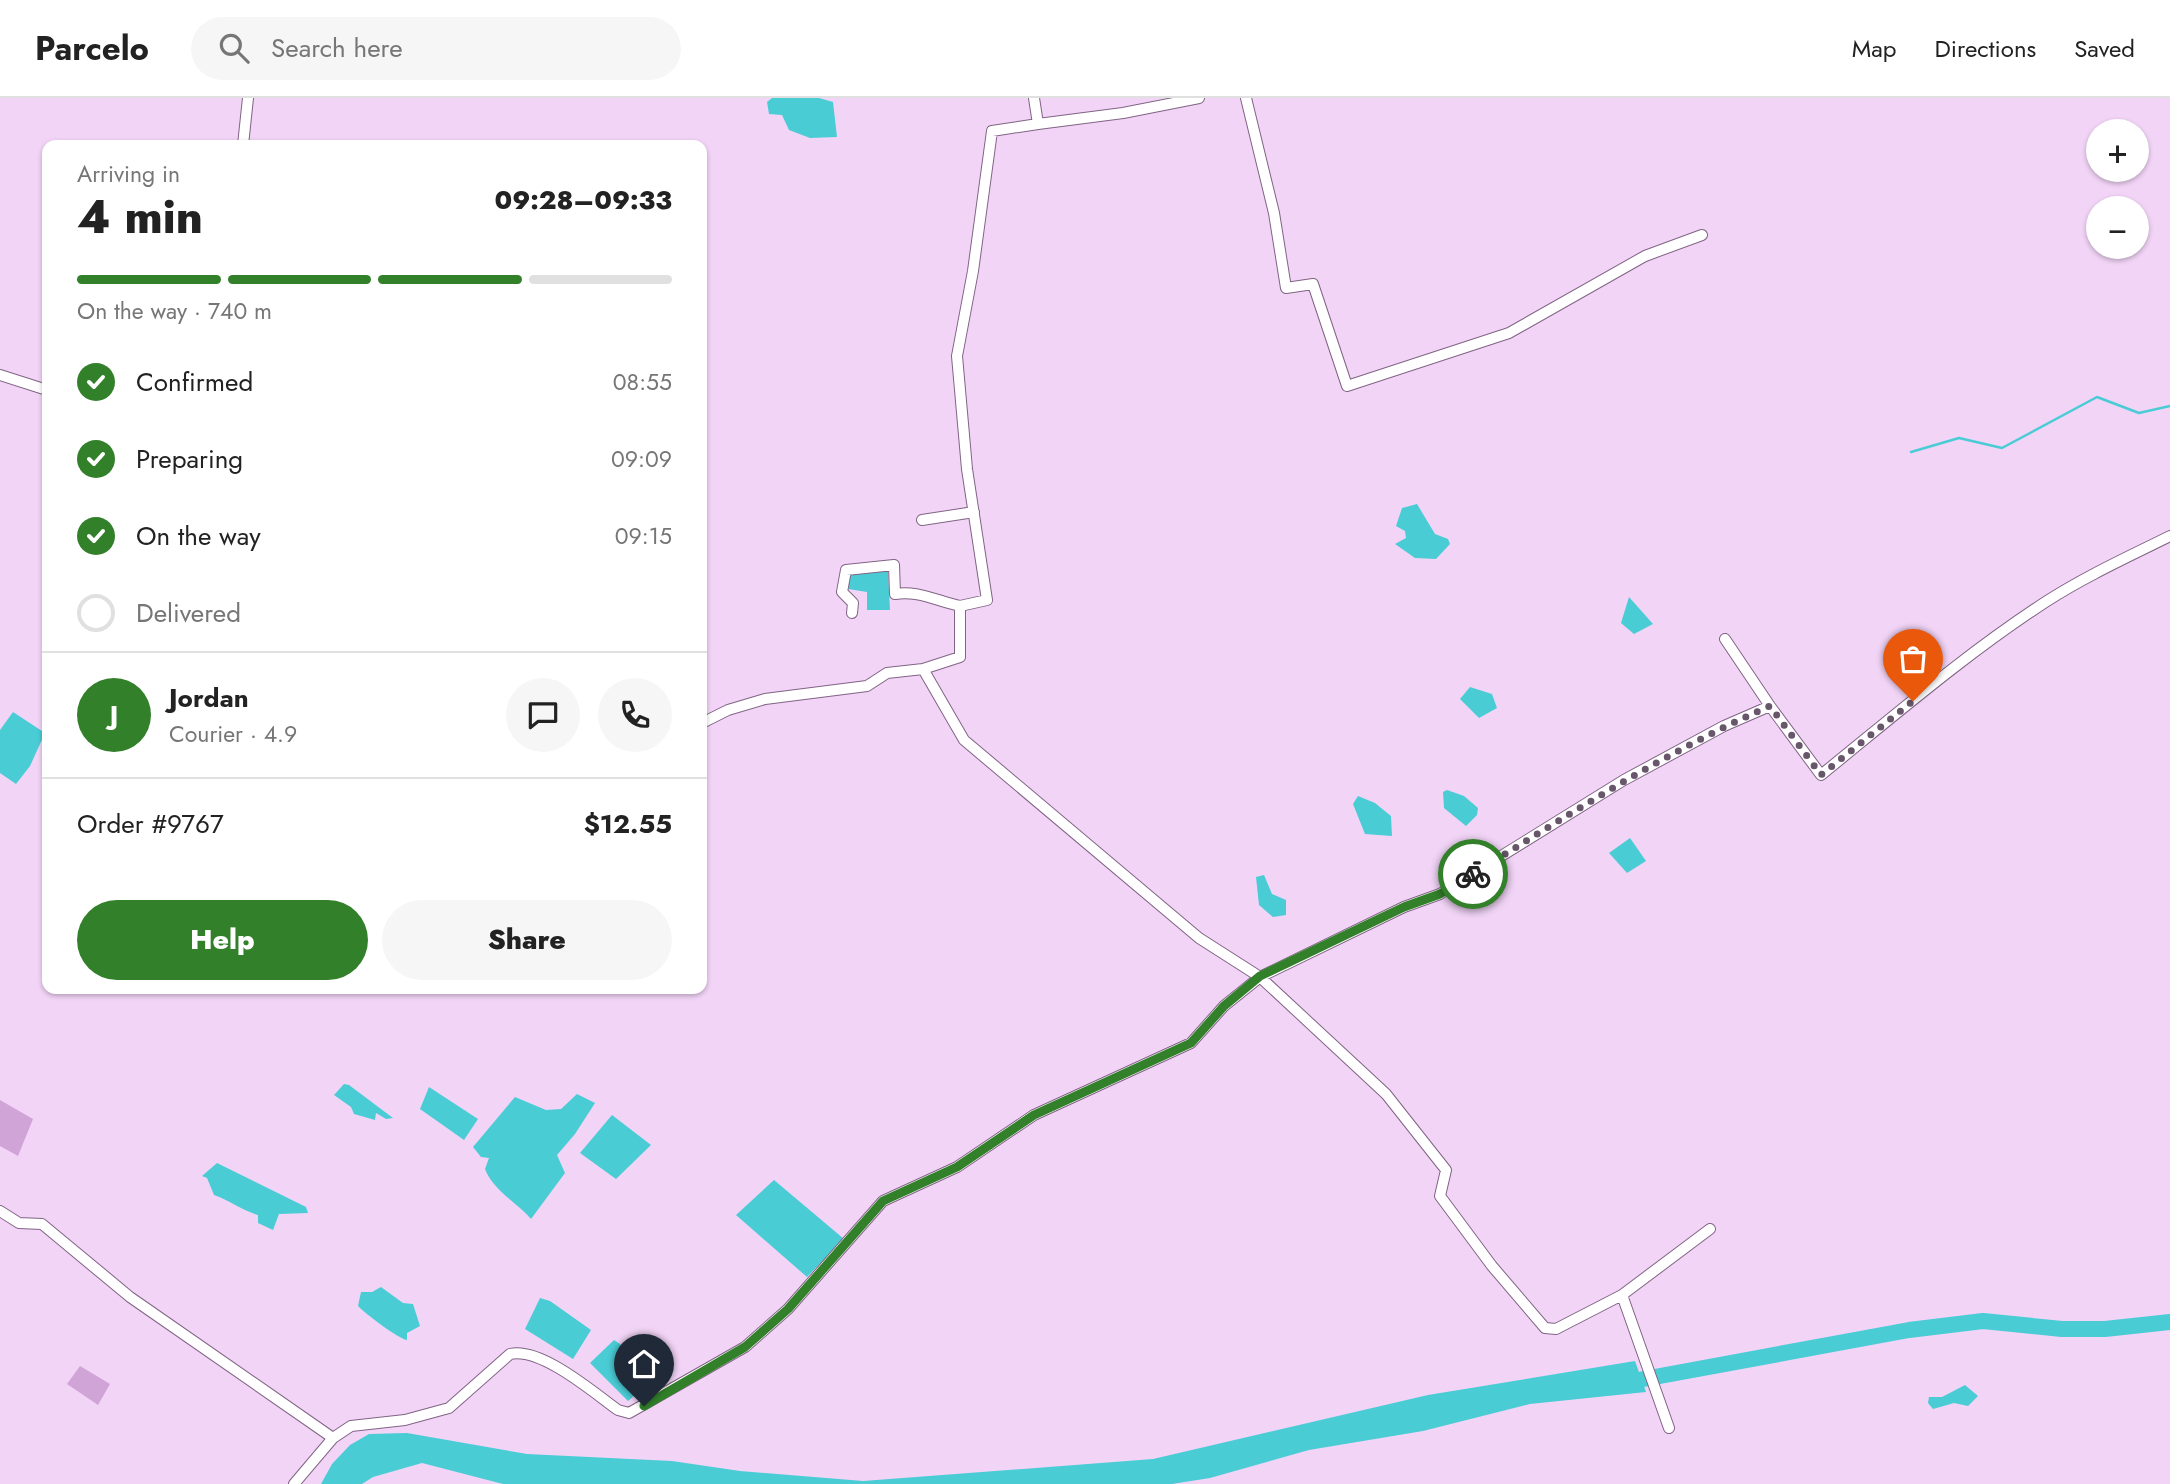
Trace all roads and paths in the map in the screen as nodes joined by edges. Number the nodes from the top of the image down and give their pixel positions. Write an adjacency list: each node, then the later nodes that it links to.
1 (248, 98): 6 (street)
2 (1034, 98): 5 (street)
3 (1199, 98): 5 (street)
4 (1246, 98): 7 (street)
5 (1038, 124): 10 (street)
6 (244, 140)
7 (1702, 235)
8 (0, 375): 9 (street)
9 (42, 388)
10 (974, 512): 11 (street); 13 (street)
11 (922, 520)
12 (2170, 536): 17 (street)
13 (960, 606): 14 (street); 16 (street)
14 (852, 613)
15 (1725, 639): 17 (street)
16 (923, 669): 18 (street); 19 (street)
17 (1770, 706): 19 (street)
18 (707, 720)
19 (1260, 976): 22 (street); 24 (street)
20 (0, 1211): 24 (street)
21 (1710, 1229): 22 (street)
22 (1622, 1295): 23 (street)
23 (1669, 1428)
24 (333, 1438): 25 (street)
25 (294, 1484)

